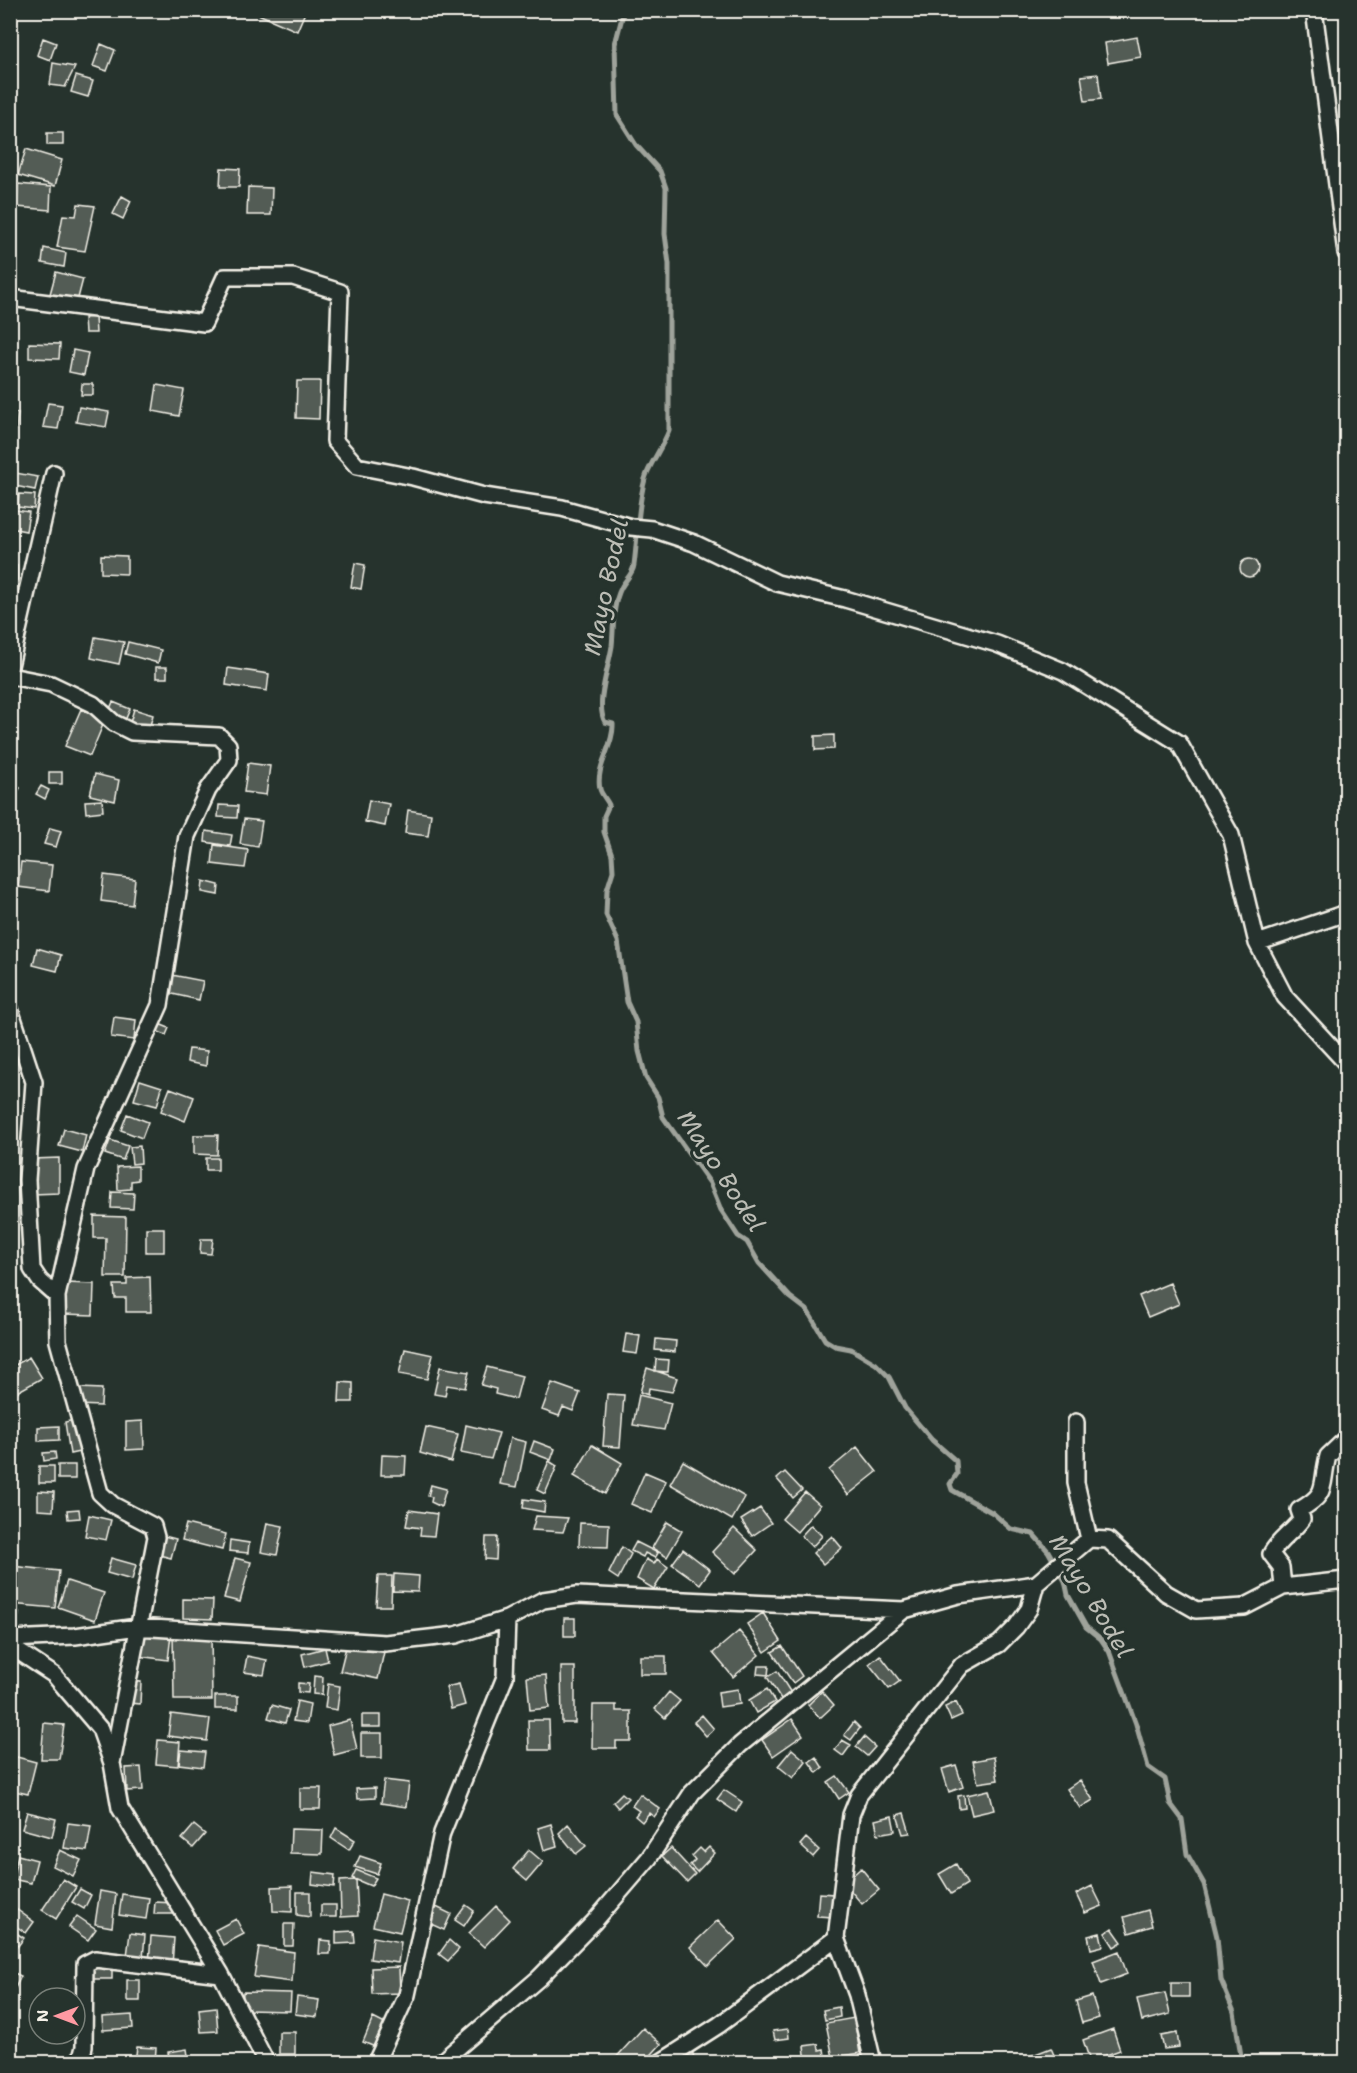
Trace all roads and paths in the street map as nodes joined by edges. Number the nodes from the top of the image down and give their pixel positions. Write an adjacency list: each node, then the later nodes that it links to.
1 (1314, 10): 2 (street)
2 (1347, 253)
3 (10, 298): 8 (street)
4 (54, 473): 5 (street)
5 (10, 666)
6 (10, 676): 11 (street)
7 (1347, 913): 8 (street)
8 (1257, 943): 10 (street)
9 (10, 1009): 11 (street)
10 (1346, 1063)
11 (57, 1296): 20 (street)
12 (1076, 1422): 14 (street)
13 (1347, 1439): 17 (street)
14 (1089, 1539): 16 (street); 17 (street)
15 (1347, 1580): 17 (street)
16 (1036, 1584): 18 (street); 24 (street)
17 (1283, 1587)
18 (904, 1610): 19 (street); 29 (street)
19 (507, 1619): 20 (street); 28 (street)
20 (137, 1627): 21 (street); 23 (street)
21 (10, 1639)
22 (10, 1646): 23 (street)
23 (112, 1764): 25 (street)
24 (836, 1938): 30 (street); 31 (street)
25 (221, 1974): 26 (street); 27 (street)
26 (80, 2062)
27 (266, 2062)
28 (376, 2062)
29 (441, 2062)
30 (661, 2062)
31 (873, 2062)

